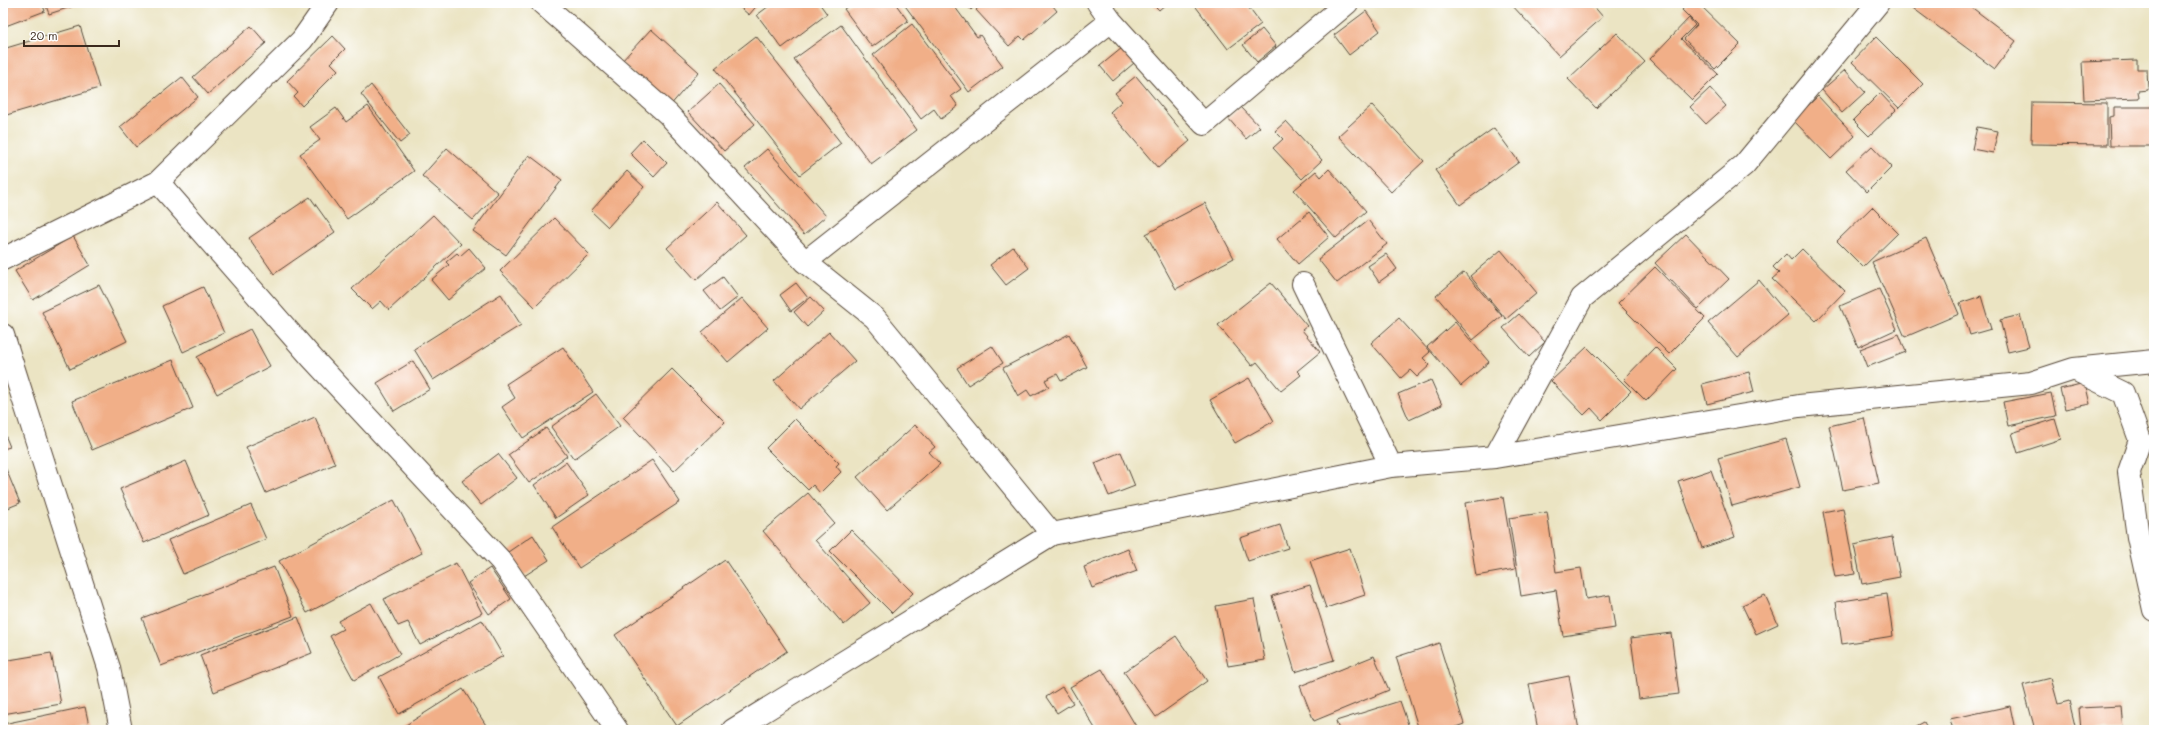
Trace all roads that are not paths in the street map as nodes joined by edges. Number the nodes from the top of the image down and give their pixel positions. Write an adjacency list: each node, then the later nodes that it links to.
1 (328, 3): 7 (street)
2 (542, 3): 9 (street)
3 (1098, 3): 6 (street)
4 (1347, 3): 6 (street)
5 (1878, 3): 14 (street)
6 (1111, 21): 9 (street)
7 (158, 182): 8 (street); 19 (street)
8 (3, 259)
9 (805, 262): 16 (street)
10 (1303, 284): 15 (street)
11 (3, 335): 18 (street)
12 (2154, 361): 13 (street)
13 (2074, 369): 14 (street); 17 (street)
14 (1495, 457): 15 (street)
15 (1391, 466): 16 (street)
16 (1052, 534): 20 (street)
17 (2154, 610)
18 (121, 730)
19 (617, 730)
20 (733, 730)

